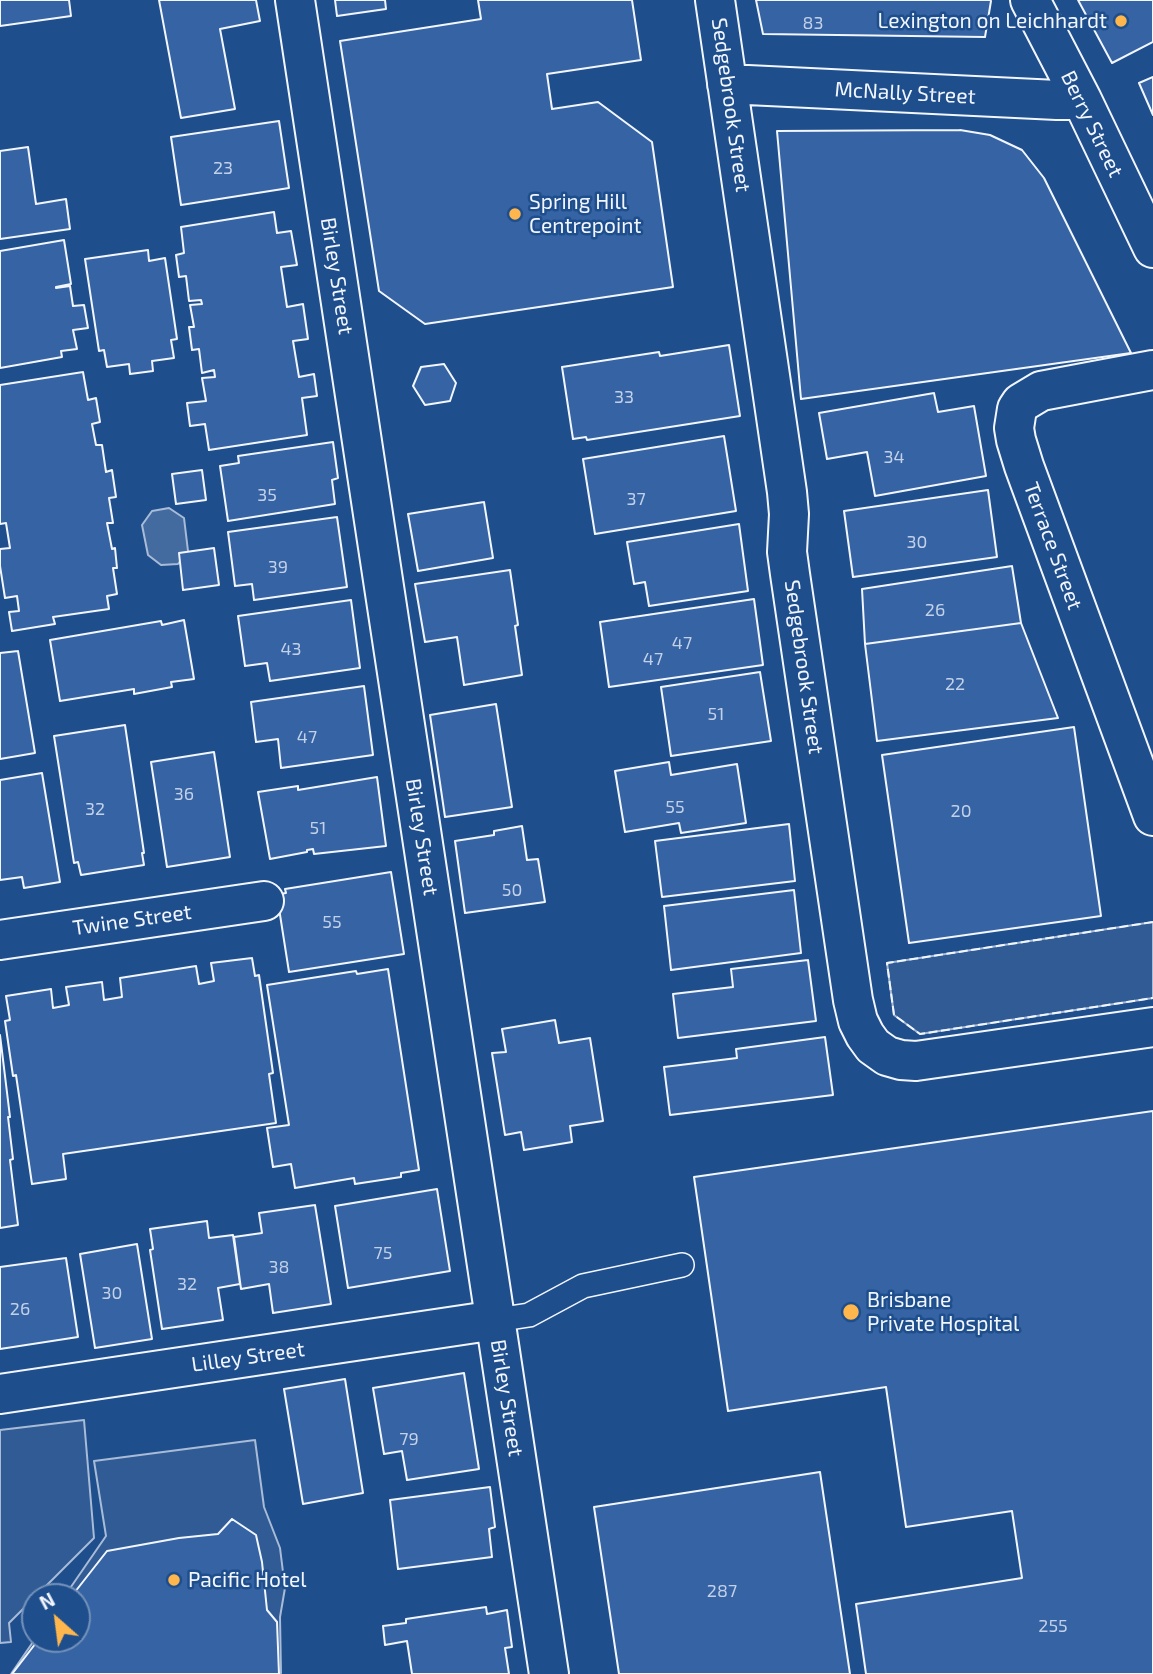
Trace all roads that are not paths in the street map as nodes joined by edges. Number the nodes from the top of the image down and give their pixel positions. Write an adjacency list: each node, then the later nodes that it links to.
1 (295, 0): 13 (street, Birley Street)
2 (715, 0): 4 (street, Sedgebrook Street)
3 (1030, 0): 5 (street, Berry Street)
4 (727, 84): 5 (street, McNally Street); 11 (street, Sedgebrook Street)
5 (1082, 100): 6 (street, Berry Street)
6 (1153, 248)
7 (1153, 370): 8 (street, Terrace Street)
8 (1153, 816)
9 (264, 901): 10 (street, Twine Street)
10 (0, 940)
11 (1153, 1027)
12 (682, 1265): 13 (lane)
13 (496, 1320): 14 (street, Lilley Street); 15 (street, Birley Street)
14 (0, 1394)
15 (549, 1674)

